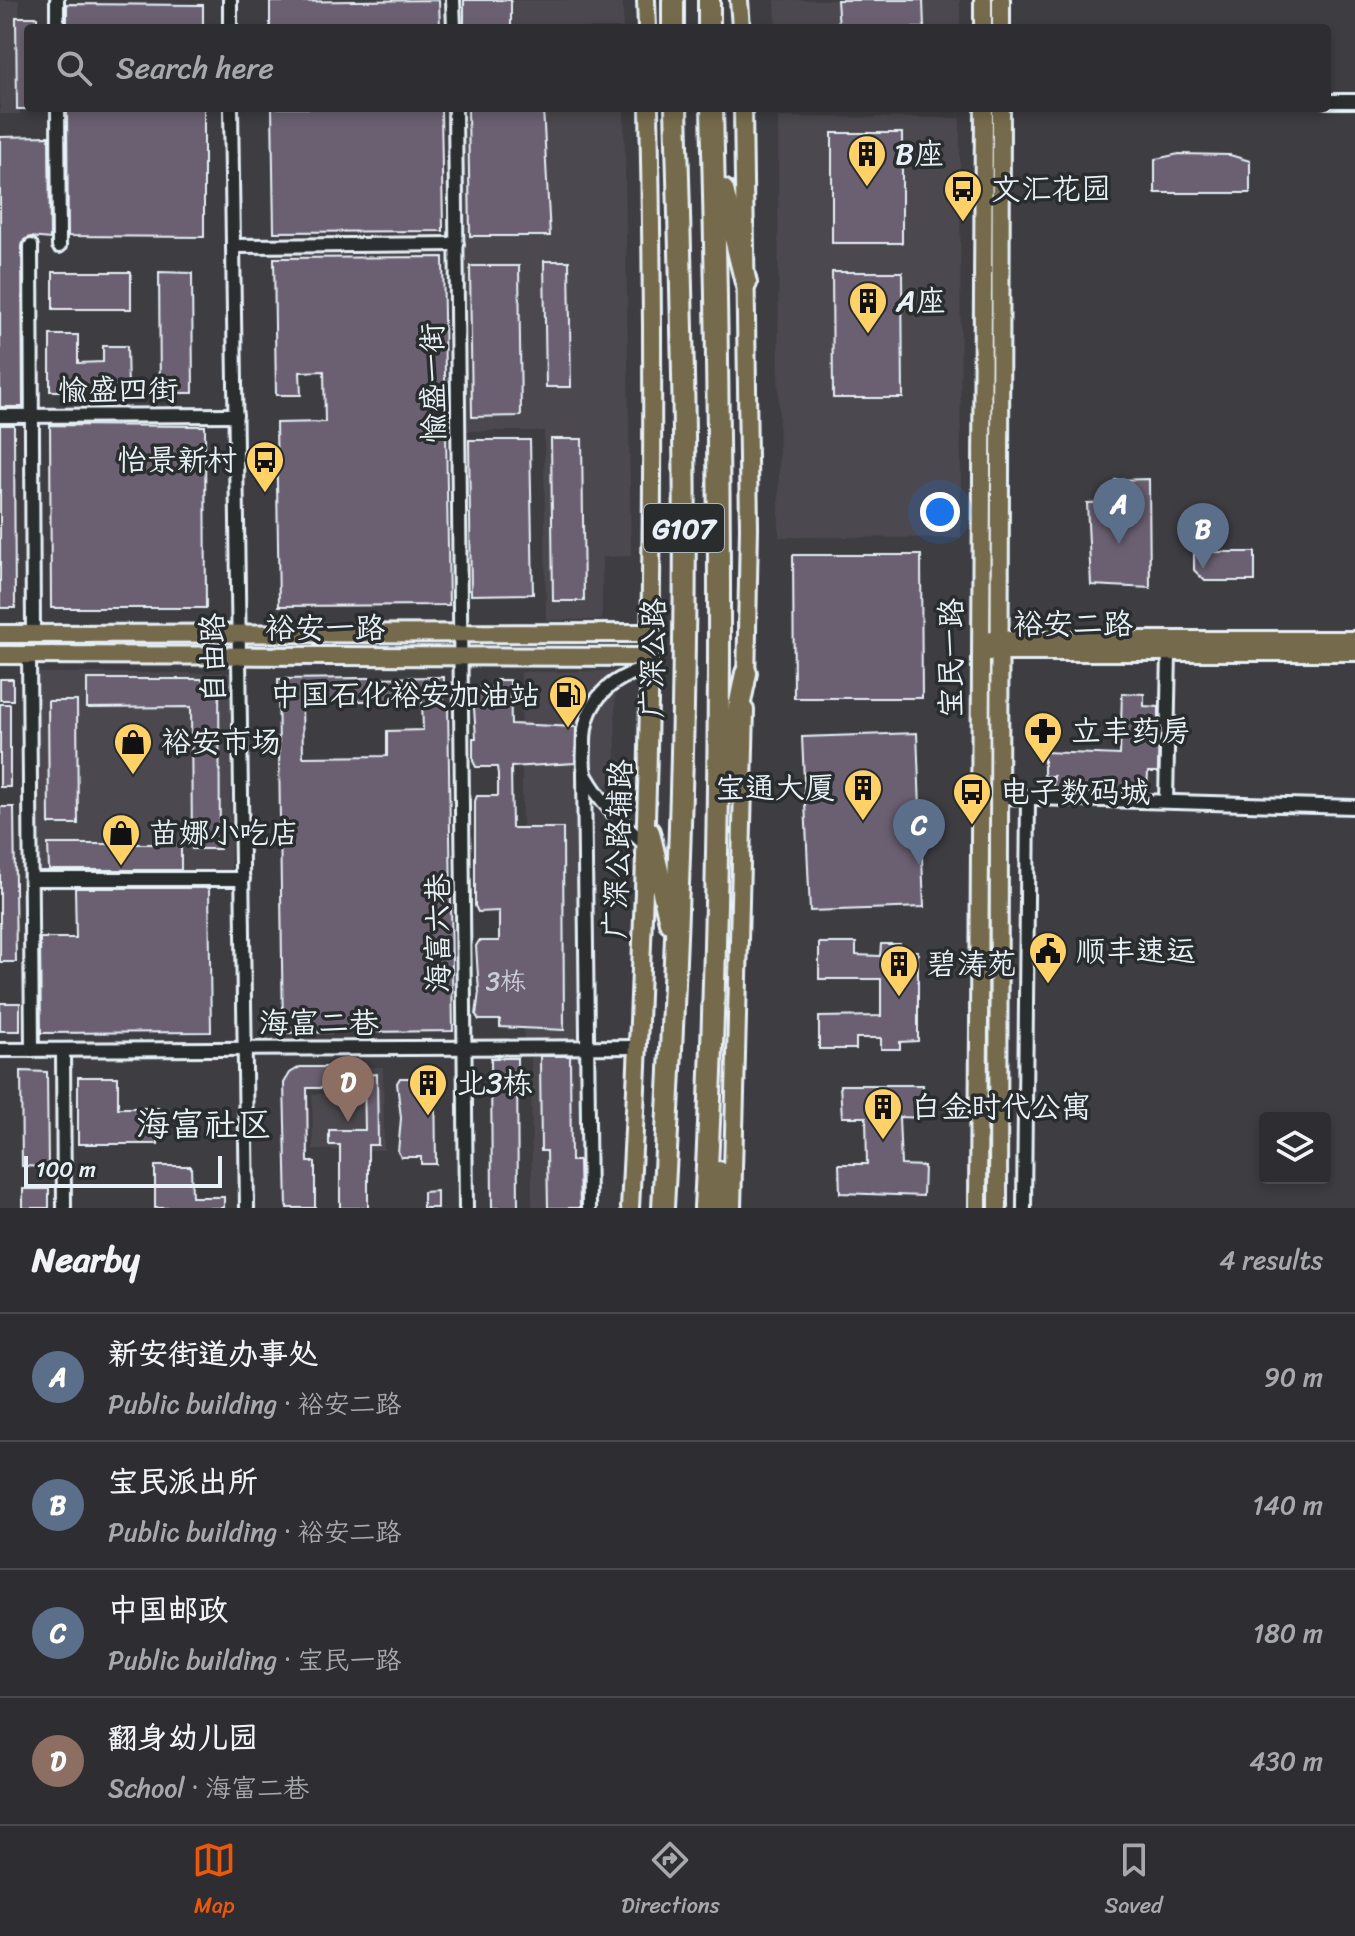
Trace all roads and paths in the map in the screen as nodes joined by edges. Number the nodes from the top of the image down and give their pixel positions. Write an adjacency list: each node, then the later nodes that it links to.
1 (57, 0): 10 (street)
2 (230, 0): 11 (street)
3 (453, 0): 12 (street)
4 (646, 0): 13 (main road)
5 (673, 0): 14 (highway)
6 (709, 0): 15 (highway)
7 (739, 0): 16 (main road)
8 (983, 0): 17 (main road)
9 (1001, 0): 18 (main road)
10 (57, 24)
11 (230, 24)
12 (454, 24)
13 (647, 24)
14 (673, 24)
15 (709, 24)
16 (741, 24)
17 (983, 24)
18 (1001, 24)
19 (1331, 101): 20 (street)
20 (1355, 101)
21 (58, 112): 35 (street)
22 (231, 112): 36 (street, 自由路)
23 (455, 112): 33 (street, 愉盛一街)
24 (649, 112): 42 (main road, 广深公路辅路)
25 (676, 112): 66 (highway, 广深公路 / G107)
26 (712, 112): 32 (highway, G107)
27 (743, 112): 31 (main road)
28 (752, 112): 31 (street)
29 (984, 112): 47 (main road, 宝民一路)
30 (1001, 112): 48 (main road, 宝民一路)
31 (743, 131): 37 (main road)
32 (713, 150): 37 (highway); 62 (highway, G107)
33 (457, 244): 36 (street); 41 (street, 愉盛一街)
34 (31, 246): 40 (street)
35 (59, 246)
36 (233, 246): 38 (street, 自由路)
37 (746, 283): 56 (main road)
38 (236, 415): 40 (street, 愉盛四街); 45 (street, 自由路)
39 (0, 416): 40 (street, 愉盛四街)
40 (32, 416): 44 (street)
41 (462, 633): 42 (main road, 裕安一路); 45 (main road, 裕安一路); 54 (street, 愉盛一街)
42 (650, 633): 55 (main road, 广深公路辅路)
43 (0, 634): 44 (main road, 裕安一路)
44 (33, 634): 45 (main road, 裕安一路)
45 (239, 634): 53 (street, 自由路)
46 (1355, 640): 48 (main road, 裕安二路)
47 (979, 645): 48 (main road, 裕安二路); 81 (main road, 宝民一路)
48 (1000, 646): 49 (main road, 裕安二路); 58 (main road, 宝民一路)
49 (1169, 652): 50 (main road, 裕安二路); 60 (street)
50 (1355, 652)
51 (0, 655): 52 (main road, 裕安一路)
52 (29, 655): 53 (main road, 裕安一路); 64 (street)
53 (239, 656): 54 (main road, 裕安一路); 65 (street, 自由路)
54 (462, 657): 55 (main road, 裕安一路); 68 (street, 海富六巷)
55 (650, 662): 57 (street); 63 (main road, 广深公路辅路)
56 (746, 673): 62 (highway); 74 (main road)
57 (584, 772): 63 (street); 69 (street)
58 (997, 797): 59 (street); 82 (main road, 宝民一路)
59 (1028, 797): 60 (street); 83 (street)
60 (1166, 801): 61 (street)
61 (1355, 807)
62 (717, 818): 74 (highway, G107)
63 (648, 839): 66 (highway); 67 (main road, 广深公路辅路)
64 (31, 879): 65 (street); 72 (street)
65 (243, 879): 70 (street, 自由路)
66 (676, 948): 80 (highway, 广深公路 / G107)
67 (639, 1047): 69 (street, 海富二巷); 79 (main road, 广深公路辅路)
68 (465, 1048): 69 (street, 海富二巷); 70 (street, 海富二巷); 77 (street, 海富六巷)
69 (587, 1048): 78 (street)
70 (245, 1049): 73 (street, 海富二巷); 76 (street, 自由路)
71 (0, 1050): 72 (street, 海富二巷)
72 (32, 1050): 73 (street, 海富二巷)
73 (63, 1050): 75 (street)
74 (720, 1206)
75 (64, 1208)
76 (247, 1208)
77 (466, 1208)
78 (589, 1208)
79 (630, 1208)
80 (663, 1208)
81 (978, 1208)
82 (998, 1208)
83 (1024, 1208)

